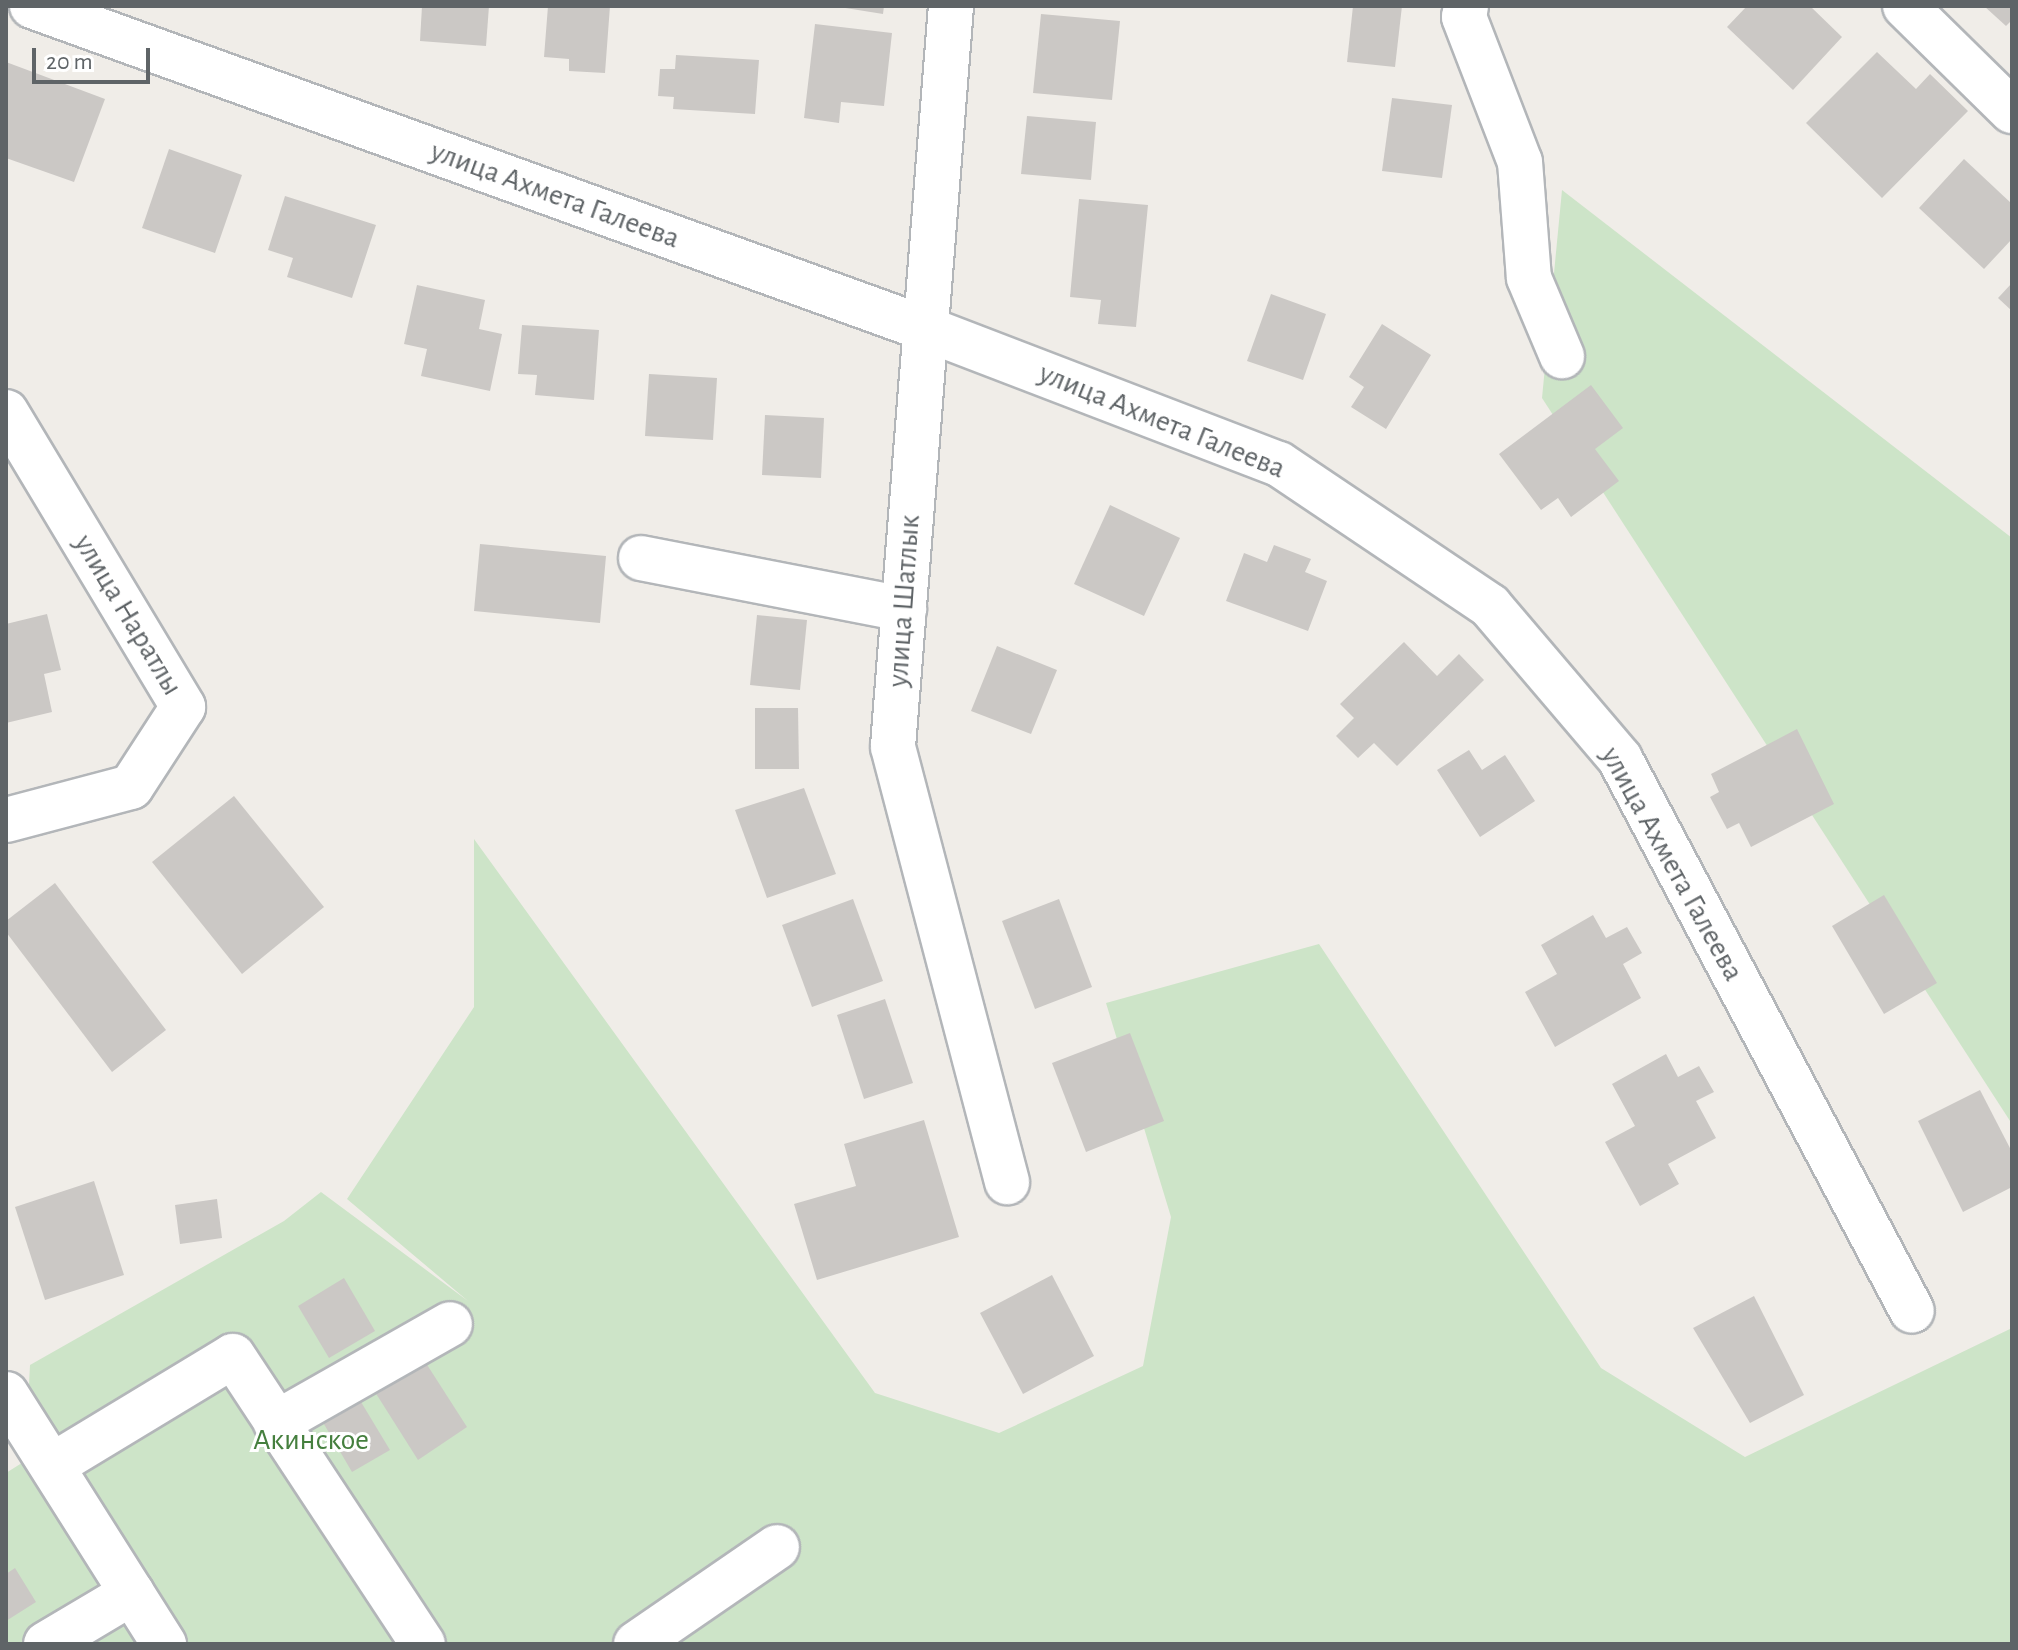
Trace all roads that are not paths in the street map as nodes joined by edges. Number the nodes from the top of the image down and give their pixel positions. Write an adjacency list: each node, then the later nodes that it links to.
1 (32, 6): 6 (street, улица Ахмета Галеева)
2 (951, 6): 6 (street, улица Шатлык)
3 (1466, 6): 7 (street)
4 (1905, 6): 5 (street)
5 (2012, 111)
6 (924, 328): 10 (street, улица Шатлык); 13 (street, улица Ахмета Галеева)
7 (1562, 356)
8 (6, 412): 11 (street, улица Наратлы)
9 (641, 558): 10 (street)
10 (904, 609): 12 (street, улица Шатлык)
11 (6, 820)
12 (1007, 1182)
13 (1912, 1311)
14 (450, 1324): 16 (street)
15 (6, 1394): 17 (street)
16 (276, 1423): 17 (street); 22 (street)
17 (53, 1465): 19 (street)
18 (777, 1547): 23 (street)
19 (132, 1593): 20 (street); 21 (street)
20 (46, 1644)
21 (164, 1644)
22 (423, 1644)
23 (636, 1644)

